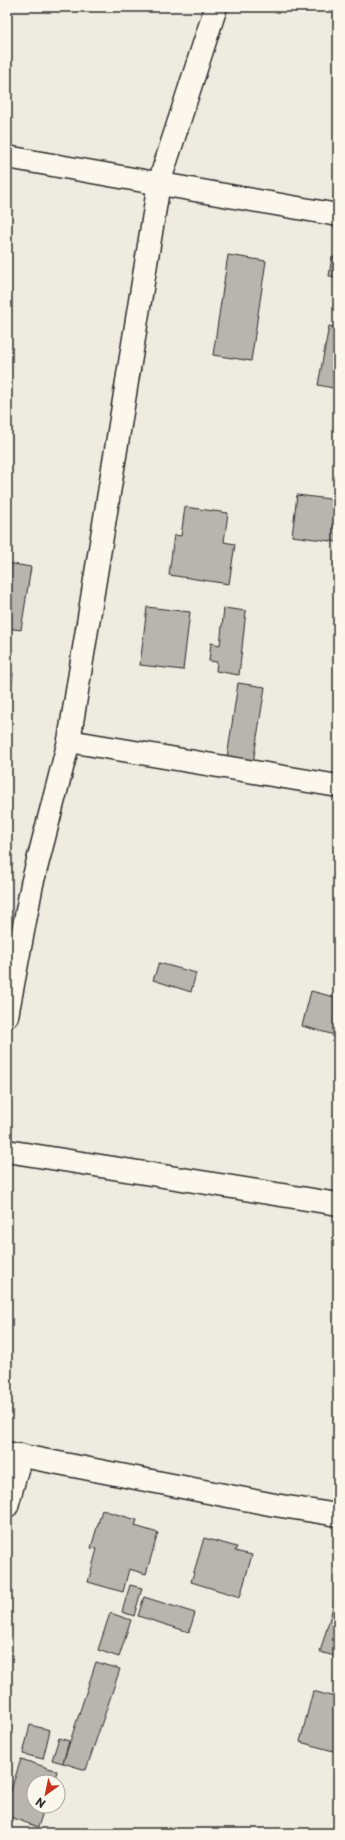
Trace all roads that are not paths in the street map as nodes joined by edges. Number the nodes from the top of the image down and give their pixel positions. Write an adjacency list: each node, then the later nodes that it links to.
1 (216, 7): 3 (street)
2 (7, 157): 3 (street)
3 (159, 183): 4 (street); 5 (street)
4 (338, 215)
5 (70, 741): 6 (street); 7 (street)
6 (338, 786)
7 (7, 1016)
8 (7, 1151): 9 (street)
9 (338, 1204)
10 (14, 1454): 11 (street); 12 (street)
11 (7, 1506)
12 (338, 1514)

